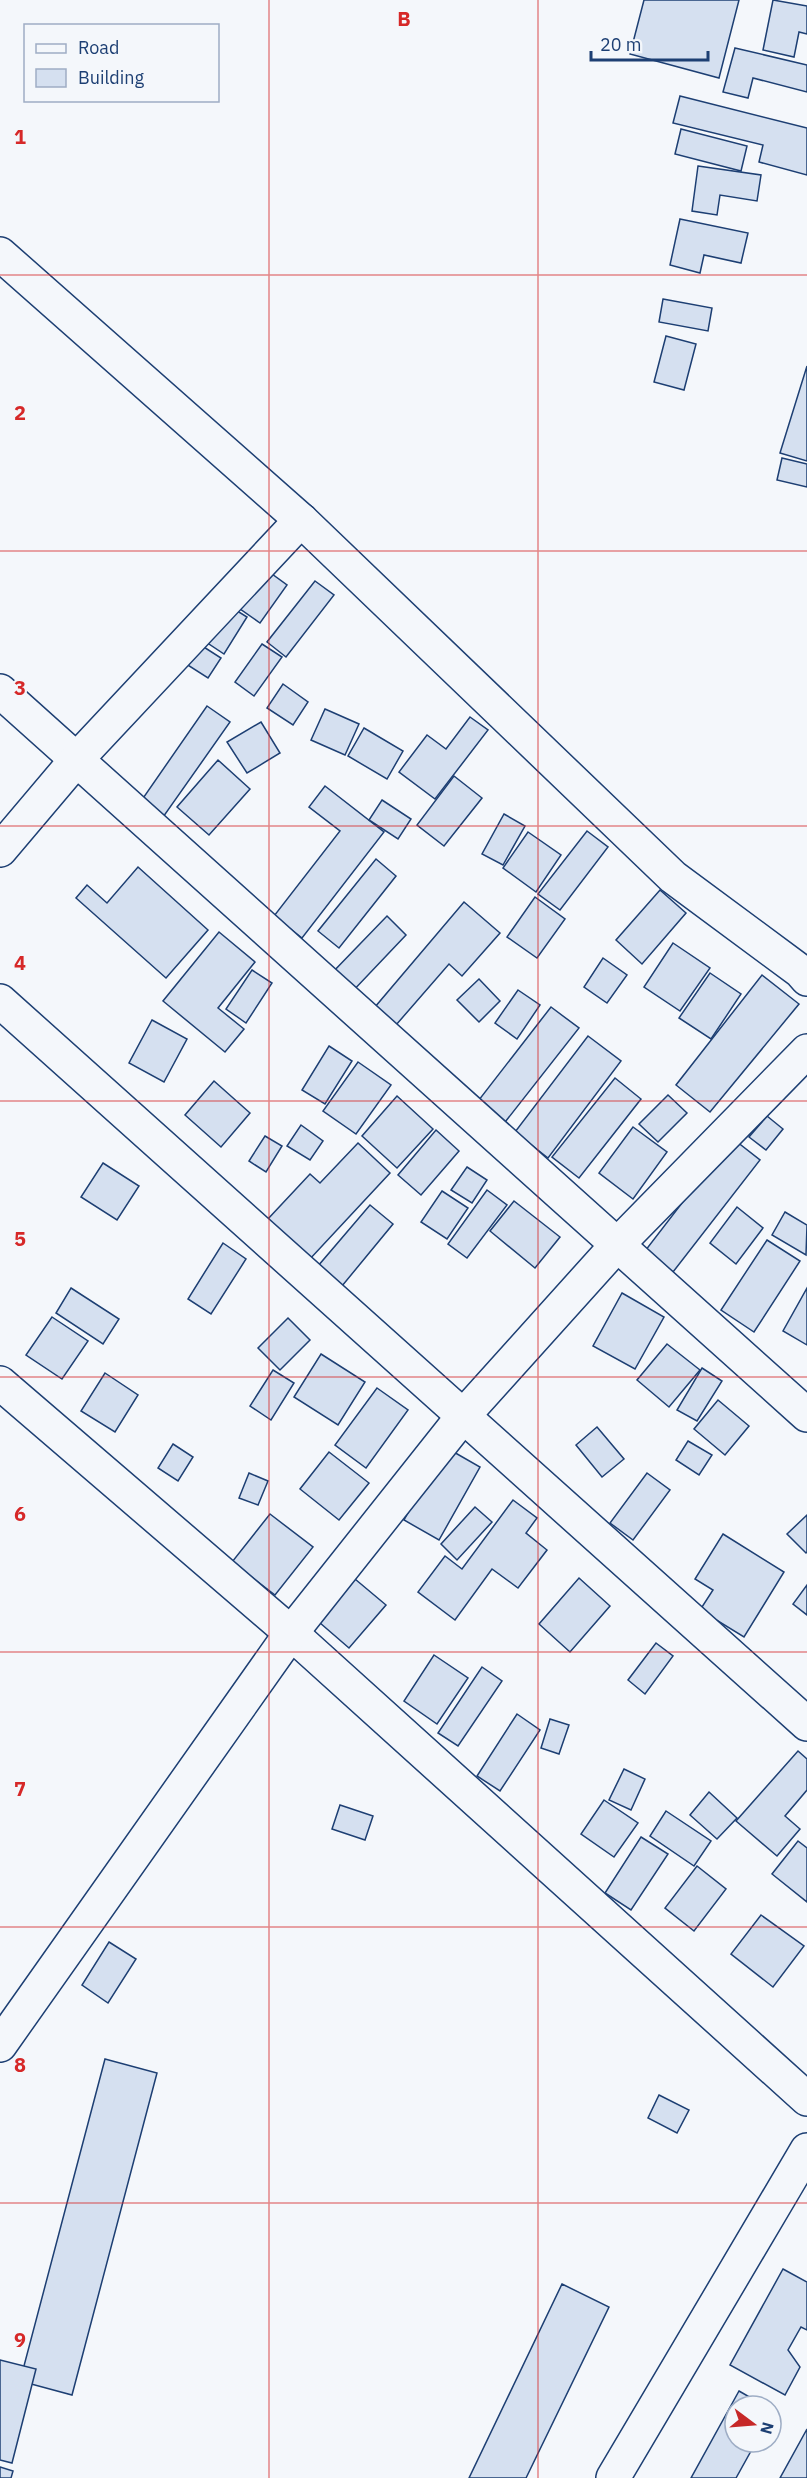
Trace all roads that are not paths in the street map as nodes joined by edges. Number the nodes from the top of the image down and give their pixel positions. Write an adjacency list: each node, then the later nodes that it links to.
1 (0, 254): 2 (street)
2 (301, 520): 4 (street); 6 (street)
3 (0, 691): 4 (street)
4 (77, 759): 5 (street); 9 (street)
5 (0, 850)
6 (807, 979)
7 (0, 1001): 11 (street)
8 (807, 1051): 9 (street)
9 (617, 1245): 11 (street); 12 (street)
10 (0, 1383): 13 (street)
11 (464, 1415): 13 (street); 14 (street)
12 (807, 1415)
13 (291, 1633): 15 (street); 16 (street)
14 (807, 1724)
15 (0, 2045)
16 (807, 2098)
17 (807, 2150): 18 (street)
18 (614, 2478)

